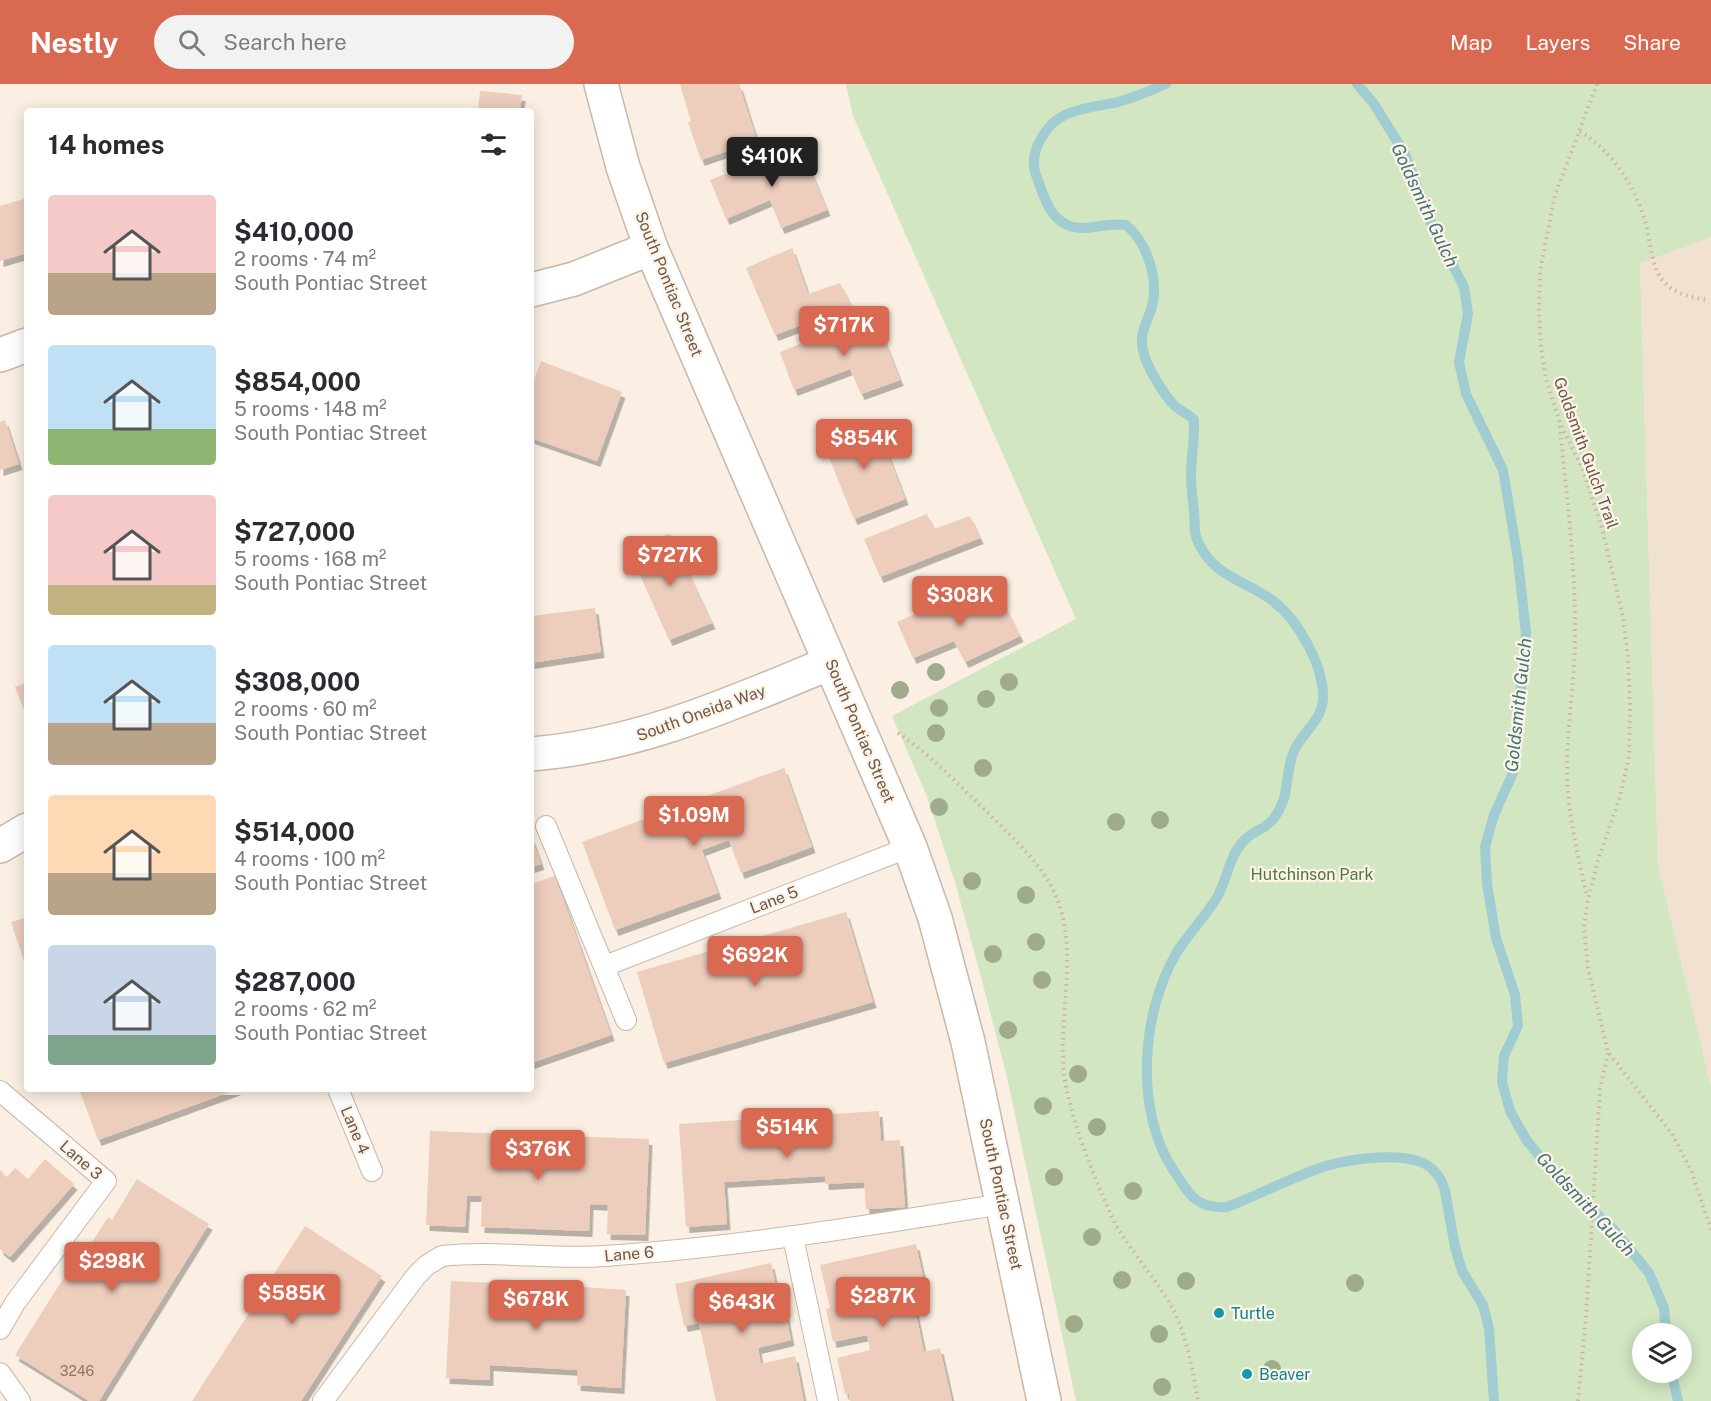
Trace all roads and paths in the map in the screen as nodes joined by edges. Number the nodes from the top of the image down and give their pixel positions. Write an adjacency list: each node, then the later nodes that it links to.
1 (600, 84): 4 (street, South Pontiac Street)
2 (1597, 84): 3 (path, Goldsmith Gulch Trail)
3 (1580, 131): 6 (path); 9 (path, Goldsmith Gulch Trail)
4 (651, 248): 5 (street); 10 (street, South Pontiac Street)
5 (534, 289)
6 (1708, 300)
7 (24, 346): 8 (street)
8 (0, 355)
9 (1560, 423): 17 (path); 17 (path, Goldsmith Gulch Trail)
10 (830, 663): 12 (street, South Oneida Way); 16 (street, South Pontiac Street)
11 (891, 728): 33 (path)
12 (534, 754)
13 (546, 826): 18 (lane)
14 (24, 832): 15 (street)
15 (0, 846)
16 (910, 847): 18 (lane, Lane 5); 24 (street, South Pontiac Street)
17 (1588, 899): 20 (path, Goldsmith Gulch Trail)
18 (605, 966): 19 (lane)
19 (627, 1020)
20 (1608, 1052): 25 (path, Goldsmith Gulch Trail); 34 (path)
21 (0, 1091): 27 (lane, Lane 3)
22 (339, 1092): 23 (lane, Lane 4)
23 (372, 1171)
24 (1003, 1204): 26 (lane, Lane 6); 32 (street, South Pontiac Street)
25 (1711, 1230)
26 (793, 1237): 30 (lane, Lane 6); 31 (lane)
27 (0, 1329)
28 (0, 1373): 29 (lane)
29 (20, 1401)
30 (323, 1401)
31 (828, 1401)
32 (1044, 1401)
33 (1198, 1401)
34 (1578, 1401)

